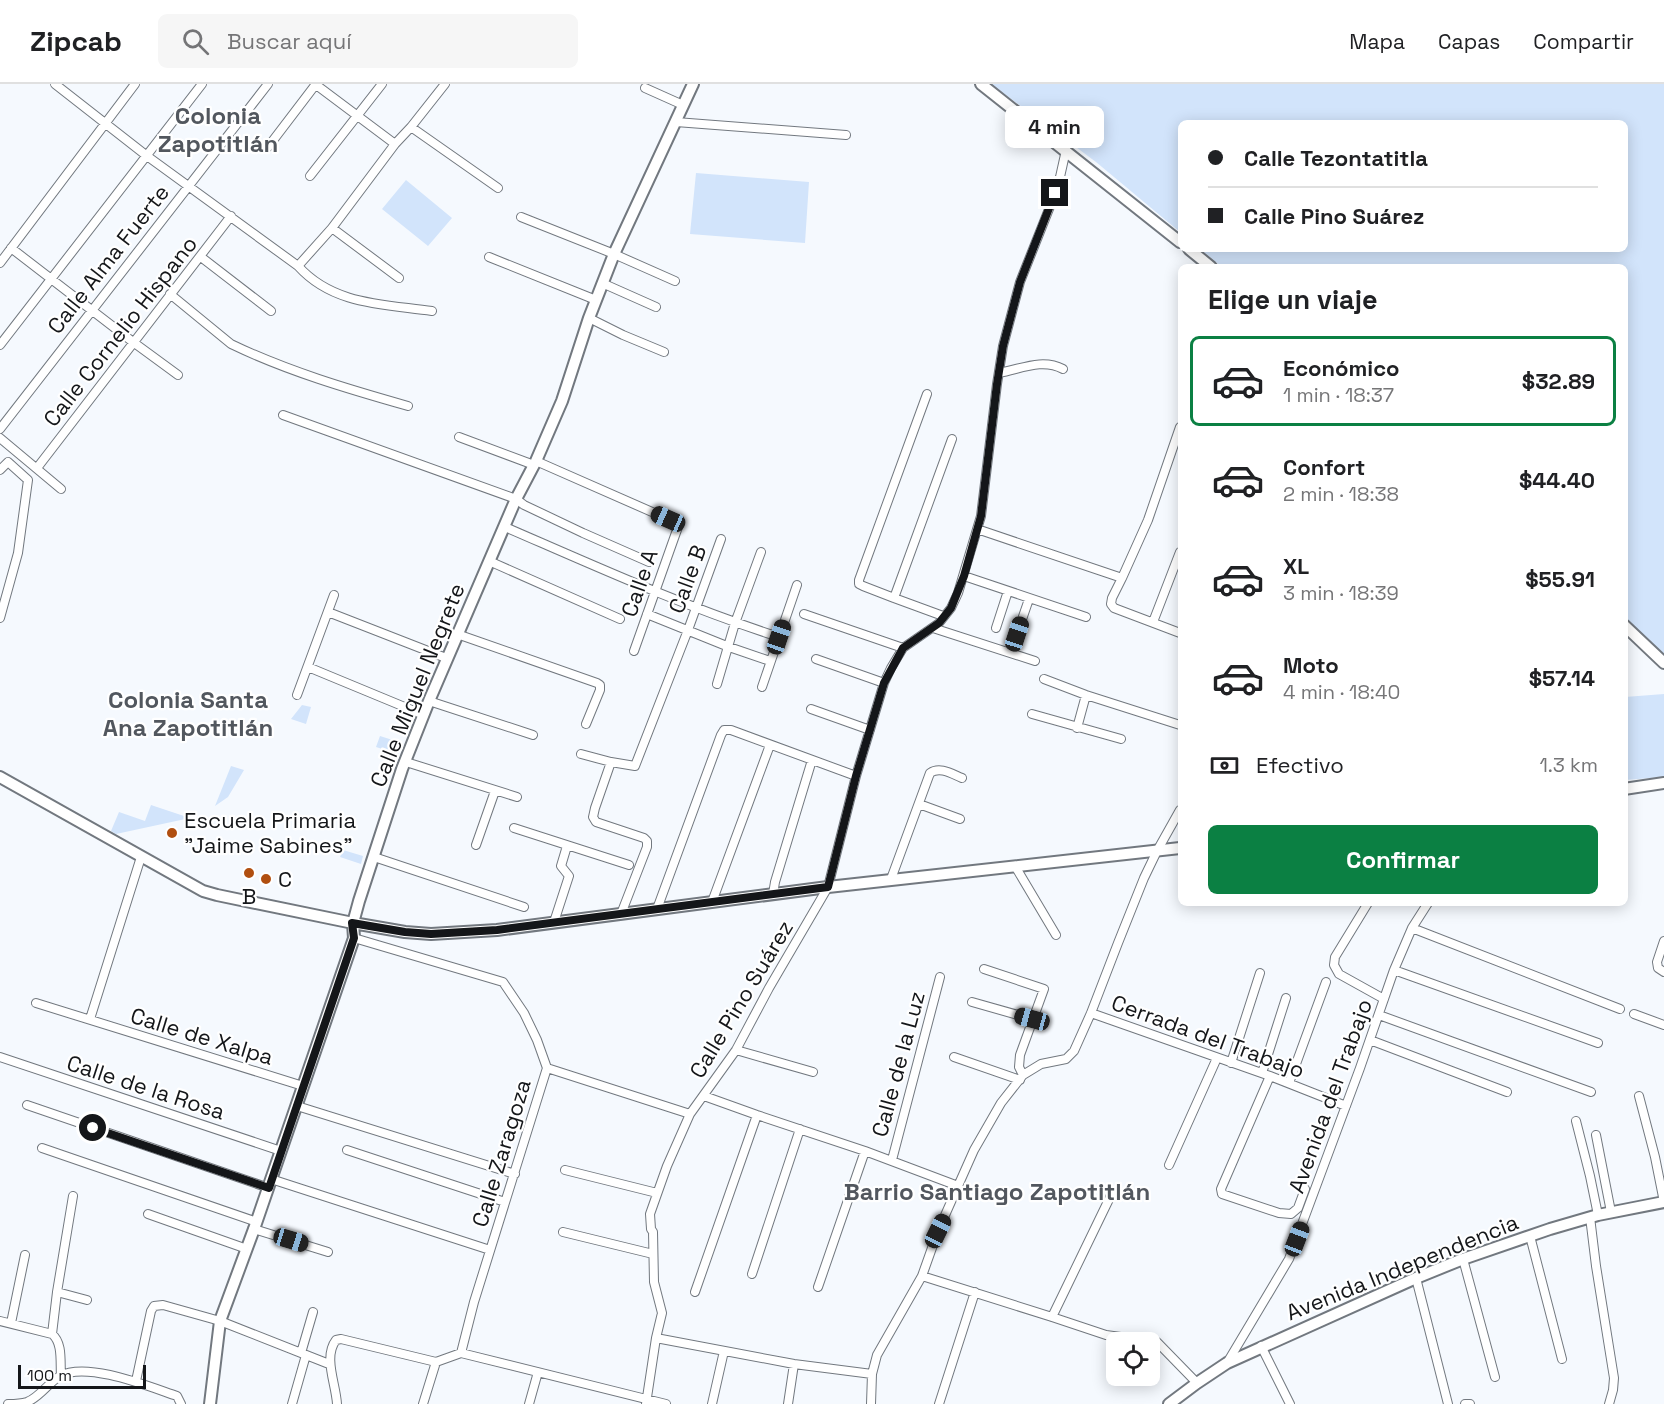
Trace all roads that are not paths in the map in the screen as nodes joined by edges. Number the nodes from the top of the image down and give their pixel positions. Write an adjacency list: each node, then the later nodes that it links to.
1 (55, 84): 12 (street)
2 (71, 84): 12 (street)
3 (135, 84): 15 (street)
4 (202, 84): 22 (street)
5 (268, 84): 24 (street, Calle Alma Fuerte)
6 (316, 84): 14 (street); 20 (street)
7 (382, 84): 14 (street)
8 (445, 84): 17 (street)
9 (693, 84): 13 (street, Calle Miguel Negrete)
10 (981, 84): 21 (street)
11 (645, 88): 13 (street)
12 (65, 92): 15 (street)
13 (683, 105): 16 (street, Calle Miguel Negrete)
14 (357, 115): 19 (street); 23 (street)
15 (105, 122): 22 (street); 30 (street)
16 (676, 122): 18 (street); 32 (street, Calle Miguel Negrete)
17 (411, 127): 19 (street); 25 (street)
18 (846, 135)
19 (395, 144): 28 (street)
20 (268, 147)
21 (1066, 150): 29 (street); 53 (street, Calle Pino Suárez)
22 (147, 156): 24 (street); 39 (street)
23 (310, 176)
24 (188, 185): 26 (street); 45 (street, Calle Alma Fuerte)
25 (498, 188)
26 (231, 216): 34 (street, Calle Cornelio Hispano); 37 (street)
27 (521, 217): 32 (street)
28 (332, 228): 37 (street); 38 (street)
29 (1178, 240)
30 (11, 248): 33 (street); 39 (street)
31 (1193, 252): 36 (street)
32 (614, 254): 40 (street); 41 (street, Calle Miguel Negrete)
33 (2, 257)
34 (201, 257): 42 (street, Calle Cornelio Hispano); 46 (street)
35 (489, 257): 43 (street)
36 (1207, 264)
37 (298, 266): 47 (street)
38 (399, 278)
39 (52, 279): 45 (street); 50 (street)
40 (675, 281)
41 (602, 283): 43 (street, Calle Miguel Negrete); 44 (street)
42 (171, 294): 49 (street, Calle Cornelio Hispano); 56 (street)
43 (596, 300): 48 (street, Calle Miguel Negrete)
44 (656, 307)
45 (91, 310): 49 (street); 58 (street, Calle Alma Fuerte)
46 (271, 311)
47 (432, 311)
48 (589, 318): 51 (street); 63 (street, Calle Miguel Negrete)
49 (133, 342): 54 (street); 64 (street, Calle Cornelio Hispano)
50 (0, 345)
51 (664, 352)
52 (1063, 369): 53 (street)
53 (999, 373): 71 (street, Calle Pino Suárez)
54 (178, 375)
55 (927, 394): 83 (street)
56 (408, 406)
57 (283, 415): 67 (street)
58 (0, 429)
59 (1178, 434): 78 (street)
60 (459, 437): 63 (street)
61 (0, 438): 64 (street)
62 (952, 439): 83 (street)
63 (535, 463): 67 (street, Calle Miguel Negrete); 68 (street)
64 (38, 468): 66 (street)
65 (0, 470): 91 (street)
66 (61, 489)
67 (516, 499): 69 (street, Calle Miguel Negrete); 76 (street)
68 (668, 519)
69 (505, 527): 75 (street, Calle Miguel Negrete); 81 (street)
70 (678, 527): 81 (street, Calle A)
71 (977, 529): 77 (street, Calle Pino Suárez); 78 (street)
72 (721, 539): 85 (street, Calle B)
73 (761, 552): 94 (street)
74 (1178, 557): 93 (street)
75 (489, 561): 92 (street); 100 (street, Calle Miguel Negrete)
76 (650, 562)
77 (964, 576): 80 (street); 89 (street, Calle Pino Suárez)
78 (1122, 578): 93 (street)
79 (797, 585): 102 (street)
80 (1008, 591): 84 (street); 96 (street)
81 (655, 592): 85 (street); 87 (street, Calle A)
82 (334, 596): 86 (street)
83 (894, 598): 89 (street)
84 (1029, 599): 90 (street); 101 (street)
85 (696, 607): 94 (street); 98 (street, Calle B)
86 (328, 612): 106 (street); 111 (street)
87 (647, 614): 98 (street); 105 (street, Calle A)
88 (804, 614): 104 (street)
89 (943, 616): 95 (street, Calle Pino Suárez)
90 (1086, 617)
91 (0, 618)
92 (620, 619)
93 (1153, 622): 99 (street)
94 (735, 623): 102 (street); 103 (street)
95 (933, 628): 104 (street, Calle Pino Suárez); 109 (street)
96 (996, 628)
97 (1628, 629): 110 (street)
98 (688, 630): 103 (street); 132 (street, Calle B)
99 (1178, 632)
100 (457, 634): 106 (street, Calle Miguel Negrete); 122 (street)
101 (1017, 634)
102 (779, 637): 108 (street)
103 (729, 647): 108 (street); 114 (street)
104 (903, 648): 113 (street, Calle Pino Suárez)
105 (634, 651)
106 (446, 658): 118 (street, Calle Miguel Negrete)
107 (816, 659): 113 (street)
108 (770, 661): 115 (street)
109 (1035, 661)
110 (1664, 663)
111 (308, 667): 116 (street); 121 (street)
112 (1044, 679): 117 (street)
113 (884, 683): 125 (street, Calle Pino Suárez)
114 (717, 684)
115 (762, 687)
116 (297, 695)
117 (1086, 695): 123 (street); 124 (street)
118 (429, 700): 121 (street, Calle Miguel Negrete); 126 (street)
119 (811, 709): 125 (street)
120 (1032, 714): 124 (street)
121 (424, 715): 131 (street, Calle Miguel Negrete)
122 (586, 724)
123 (1178, 724)
124 (1077, 728): 127 (street)
125 (870, 730): 133 (street, Calle Pino Suárez)
126 (533, 735)
127 (1121, 740)
128 (770, 745): 130 (street); 155 (street); 159 (street)
129 (581, 754): 132 (street)
130 (812, 760): 133 (street); 154 (street)
131 (405, 762): 138 (street); 149 (street, Calle Miguel Negrete)
132 (611, 762): 160 (street)
133 (856, 776): 153 (street, Calle Pino Suárez)
134 (0, 777): 148 (street)
135 (962, 778): 140 (street)
136 (1664, 783): 137 (street)
137 (1628, 788)
138 (495, 791): 139 (street); 144 (street)
139 (517, 797)
140 (919, 804): 142 (street); 152 (street)
141 (1178, 813): 147 (street)
142 (960, 819)
143 (514, 828): 145 (street)
144 (476, 845)
145 (567, 846): 150 (street); 161 (street)
146 (1178, 848): 147 (street)
147 (1157, 850): 151 (street); 178 (street)
148 (141, 857): 162 (street); 182 (street)
149 (374, 857): 158 (street); 162 (street, Calle Miguel Negrete)
150 (629, 865)
151 (1015, 866): 152 (street); 164 (street)
152 (891, 879): 153 (street)
153 (828, 887): 154 (street); 186 (street, Calle Pino Suárez)
154 (773, 894): 155 (street)
155 (712, 902): 159 (street)
156 (1366, 906): 174 (street)
157 (1426, 906): 163 (street, Avenida del Trabajo)
158 (524, 907)
159 (657, 909): 160 (street)
160 (621, 914): 161 (street)
161 (554, 922): 162 (street)
162 (352, 923): 165 (street, Calle Miguel Negrete)
163 (1412, 928): 168 (street, Avenida del Trabajo); 177 (street)
164 (1056, 935)
165 (354, 938): 191 (street, Calle Zaragoza); 197 (street, Calle Miguel Negrete)
166 (1664, 942): 169 (street)
167 (984, 969): 181 (street)
168 (1394, 970): 174 (street, Avenida del Trabajo); 185 (street)
169 (1661, 970)
170 (1260, 973): 190 (street)
171 (939, 977): 214 (street, Calle de la Luz)
172 (1326, 982): 196 (street)
173 (1286, 998): 193 (street)
174 (1384, 999): 180 (street, Avenida del Trabajo)
175 (972, 1002): 181 (street)
176 (36, 1003): 182 (street, Calle de Xalpa)
177 (1620, 1009)
178 (1091, 1013): 189 (street, Cerrada del Trabajo); 195 (street)
179 (1634, 1014): 183 (street)
180 (1379, 1015): 184 (street, Avenida del Trabajo); 199 (street)
181 (1032, 1019): 195 (street)
182 (90, 1020): 197 (street, Calle de Xalpa)
183 (1664, 1024)
184 (1370, 1040): 198 (street); 204 (street, Avenida del Trabajo)
185 (1598, 1043)
186 (736, 1050): 192 (street); 200 (street, Calle Pino Suárez)
187 (0, 1057): 211 (street, Calle de la Rosa)
188 (954, 1057): 195 (street)
189 (1217, 1058): 190 (street, Cerrada del Trabajo); 215 (street)
190 (1231, 1062): 193 (street, Cerrada del Trabajo)
191 (547, 1068): 205 (street); 217 (street, Calle Zaragoza)
192 (813, 1072)
193 (1262, 1073): 194 (street, Cerrada del Trabajo)
194 (1270, 1076): 196 (street, Cerrada del Trabajo); 220 (street)
195 (1022, 1077): 219 (street)
196 (1290, 1083): 204 (street, Cerrada del Trabajo)
197 (303, 1086): 203 (street, Calle Miguel Negrete)
198 (1507, 1092)
199 (1591, 1092)
200 (704, 1096): 205 (street, Calle Pino Suárez); 206 (street)
201 (1639, 1096): 225 (street)
202 (27, 1105): 218 (street)
203 (297, 1106): 211 (street, Calle Miguel Negrete); 217 (street)
204 (1346, 1106): 259 (street, Avenida del Trabajo)
205 (690, 1114): 222 (street, Calle Pino Suárez)
206 (757, 1115): 208 (street); 243 (street)
207 (1576, 1121): 228 (street)
208 (800, 1129): 213 (street); 238 (street)
209 (1596, 1135): 226 (street)
210 (42, 1148): 229 (street)
211 (281, 1150): 218 (street, Calle Miguel Negrete)
212 (347, 1150): 224 (street)
213 (865, 1151): 214 (street); 241 (street)
214 (892, 1160): 219 (street)
215 (1169, 1165)
216 (566, 1170): 222 (street)
217 (515, 1174): 224 (street, Calle Zaragoza)
218 (270, 1184): 229 (street, Calle Miguel Negrete); 233 (street)
219 (958, 1186): 239 (street)
220 (1305, 1189)
221 (1113, 1191): 247 (street)
222 (657, 1193): 235 (street, Calle Pino Suárez)
223 (73, 1196): 242 (street)
224 (505, 1202): 233 (street, Calle Zaragoza)
225 (1664, 1202): 226 (street, Avenida Independencia)
226 (1611, 1212): 228 (street, Avenida Independencia)
227 (148, 1214): 232 (street)
228 (1594, 1216): 231 (street, Avenida Independencia); 286 (street)
229 (256, 1225): 232 (street, Calle Miguel Negrete); 234 (street)
230 (563, 1232): 235 (street)
231 (1530, 1236): 237 (street, Avenida Independencia); 257 (street)
232 (247, 1249): 249 (street, Calle Miguel Negrete)
233 (490, 1250): 255 (street, Calle Zaragoza)
234 (328, 1252)
235 (653, 1254): 252 (street, Calle Pino Suárez)
236 (25, 1255): 250 (street)
237 (1463, 1259): 240 (street, Avenida Independencia); 265 (street)
238 (752, 1274)
239 (922, 1276): 244 (street); 263 (street)
240 (1416, 1278): 253 (street, Avenida Independencia); 283 (street)
241 (818, 1287)
242 (57, 1292): 245 (street); 251 (street)
243 (695, 1292)
244 (975, 1292): 247 (street); 280 (street)
245 (87, 1300)
246 (313, 1312): 256 (street)
247 (1052, 1317): 267 (street)
248 (0, 1321): 250 (street)
249 (220, 1321): 256 (street); 266 (street); 271 (street, Calle Miguel Negrete)
250 (11, 1323): 251 (street)
251 (52, 1334): 264 (street)
252 (656, 1338): 254 (street); 268 (street, Calle Pino Suárez)
253 (1262, 1346): 259 (street, Avenida Independencia); 282 (street)
254 (724, 1351): 261 (street); 277 (street)
255 (460, 1353): 258 (street); 262 (street)
256 (303, 1354): 260 (street); 272 (street)
257 (1562, 1359)
258 (436, 1362): 260 (street); 274 (street)
259 (1227, 1362): 267 (street, Avenida Independencia)
260 (329, 1364): 273 (street)
261 (794, 1364): 263 (street); 278 (street)
262 (538, 1372): 268 (street); 275 (street)
263 (872, 1374): 279 (street)
264 (61, 1376): 266 (street); 269 (street)
265 (1495, 1377)
266 (136, 1382): 270 (street)
267 (1197, 1383): 281 (street, Avenida Independencia)
268 (646, 1402): 276 (street)
269 (8, 1404)
270 (180, 1404)
271 (210, 1404)
272 (292, 1404)
273 (337, 1404)
274 (423, 1404)
275 (529, 1404)
276 (666, 1404)
277 (712, 1404)
278 (788, 1404)
279 (871, 1404)
280 (939, 1404)
281 (1169, 1404)
282 (1290, 1404)
283 (1448, 1404)
284 (1465, 1404): 285 (street)
285 (1470, 1404)
286 (1609, 1404)

